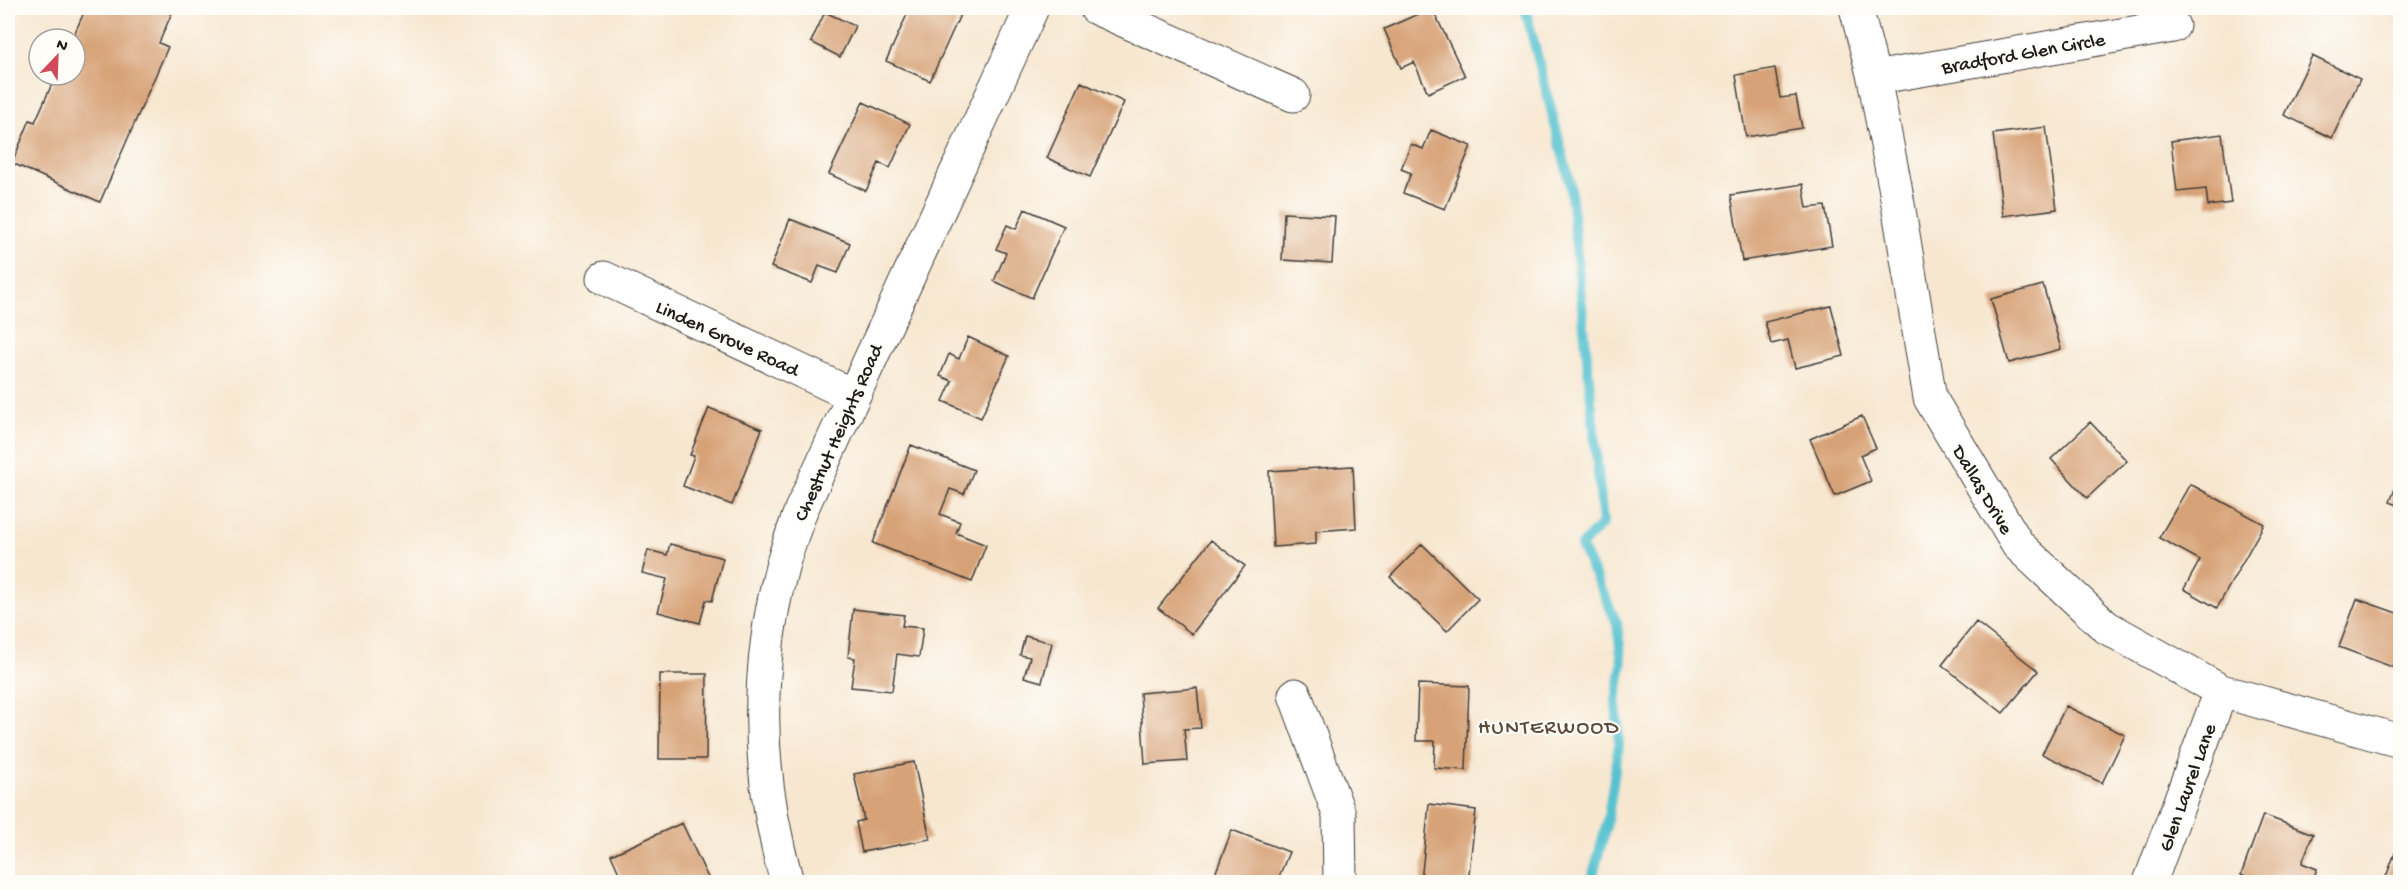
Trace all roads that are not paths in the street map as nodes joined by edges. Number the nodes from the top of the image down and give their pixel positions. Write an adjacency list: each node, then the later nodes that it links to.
1 (1032, 8): 8 (street, Chestnut Heights Road)
2 (1096, 8): 6 (street)
3 (1856, 8): 5 (street, Dallas Drive)
4 (2173, 26): 5 (street, Bradford Glen Circle)
5 (1874, 78): 9 (street, Dallas Drive)
6 (1293, 95)
7 (604, 278): 8 (street, Linden Grove Road)
8 (852, 395): 12 (street, Chestnut Heights Road)
9 (2221, 691): 11 (street, Dallas Drive); 14 (street, Glen Laurel Lane)
10 (1295, 694): 13 (street)
11 (2400, 741)
12 (787, 882)
13 (1340, 882)
14 (2150, 882)

